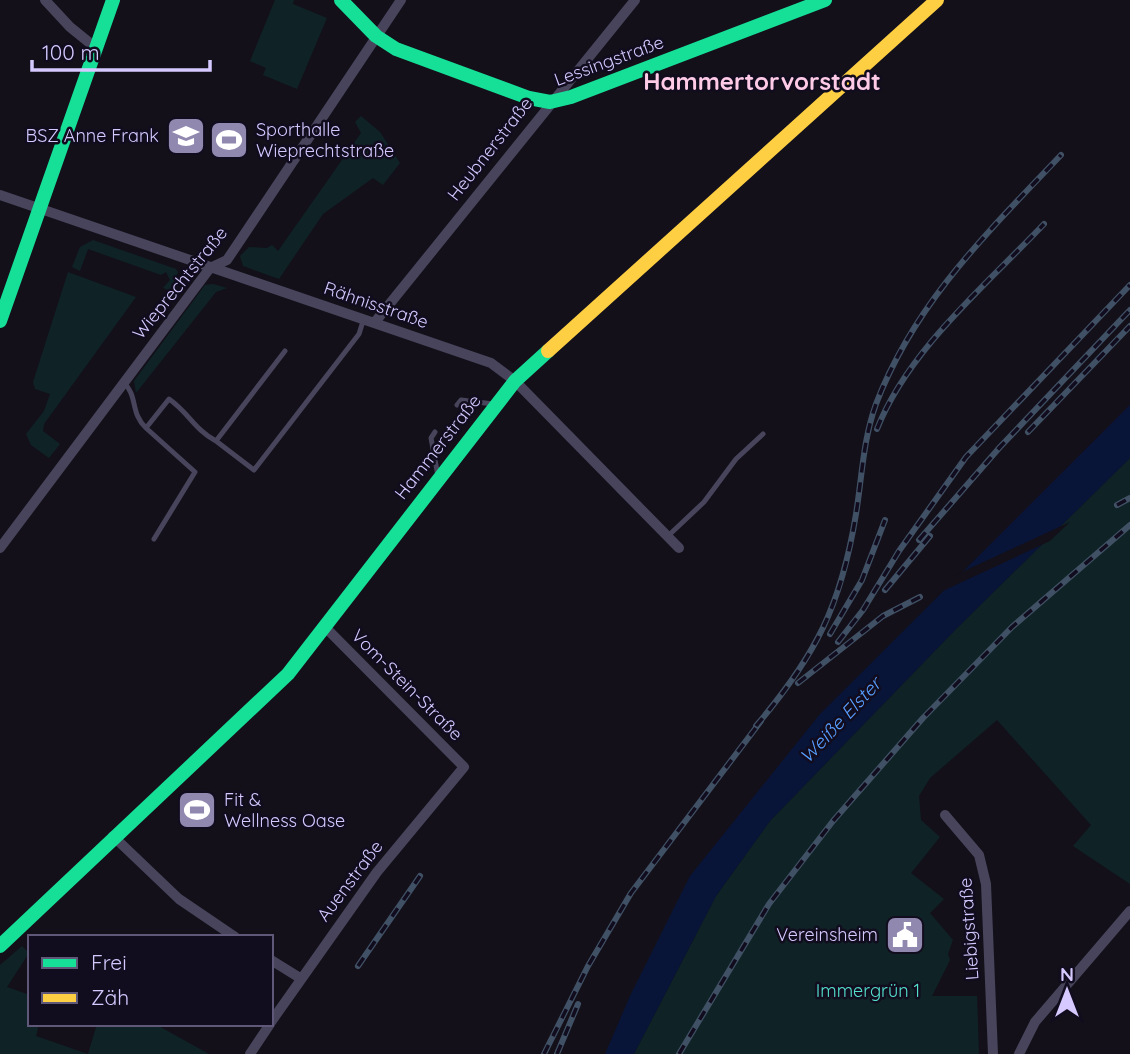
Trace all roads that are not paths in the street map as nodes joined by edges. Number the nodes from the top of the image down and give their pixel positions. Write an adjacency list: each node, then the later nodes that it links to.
1 (45, 0): 9 (street)
2 (113, 0): 9 (main road)
3 (341, 0): 8 (main road, Lessingstraße)
4 (401, 0): 8 (street, Wieprechtstraße)
5 (635, 0): 10 (street, Heubnerstraße)
6 (825, 0): 10 (main road, Lessingstraße)
7 (937, 0): 17 (main road, Hammerstraße)
8 (376, 36): 10 (main road, Lessingstraße); 13 (street, Wieprechtstraße)
9 (96, 48): 12 (main road)
10 (550, 102): 14 (street, Heubnerstraße)
11 (0, 195): 12 (street, Rähnisstraße)
12 (40, 209): 13 (street, Rähnisstraße); 15 (main road)
13 (210, 268): 14 (street, Rähnisstraße); 18 (street, Wieprechtstraße)
14 (370, 320): 17 (street, Rähnisstraße); 24 (lane)
15 (0, 321)
16 (285, 351): 24 (lane)
17 (515, 382): 20 (main road, Hammerstraße); 26 (street, Rähnisstraße)
18 (123, 383): 21 (lane); 28 (street, Wieprechtstraße)
19 (457, 405): 20 (lane)
20 (496, 405): 25 (main road, Hammerstraße)
21 (146, 428): 24 (lane); 27 (lane)
22 (435, 432): 25 (lane)
23 (763, 434): 26 (lane)
24 (216, 441)
25 (439, 478): 30 (main road, Hammerstraße)
26 (667, 537): 29 (street, Rähnisstraße)
27 (154, 539)
28 (0, 548)
29 (679, 548)
30 (326, 627): 31 (street, Vom-Stein-Straße); 33 (main road, Hammerstraße)
31 (464, 767): 38 (street, Auenstraße)
32 (945, 815): 42 (street, Liebigstraße)
33 (113, 836): 35 (street); 36 (main road, Hammerstraße)
34 (1130, 911): 43 (street)
35 (232, 935)
36 (0, 946)
37 (273, 961): 38 (street)
38 (300, 978): 39 (street, Auenstraße)
39 (273, 1018)
40 (268, 1026): 41 (street, Auenstraße)
41 (250, 1054)
42 (993, 1054)
43 (1019, 1054)

